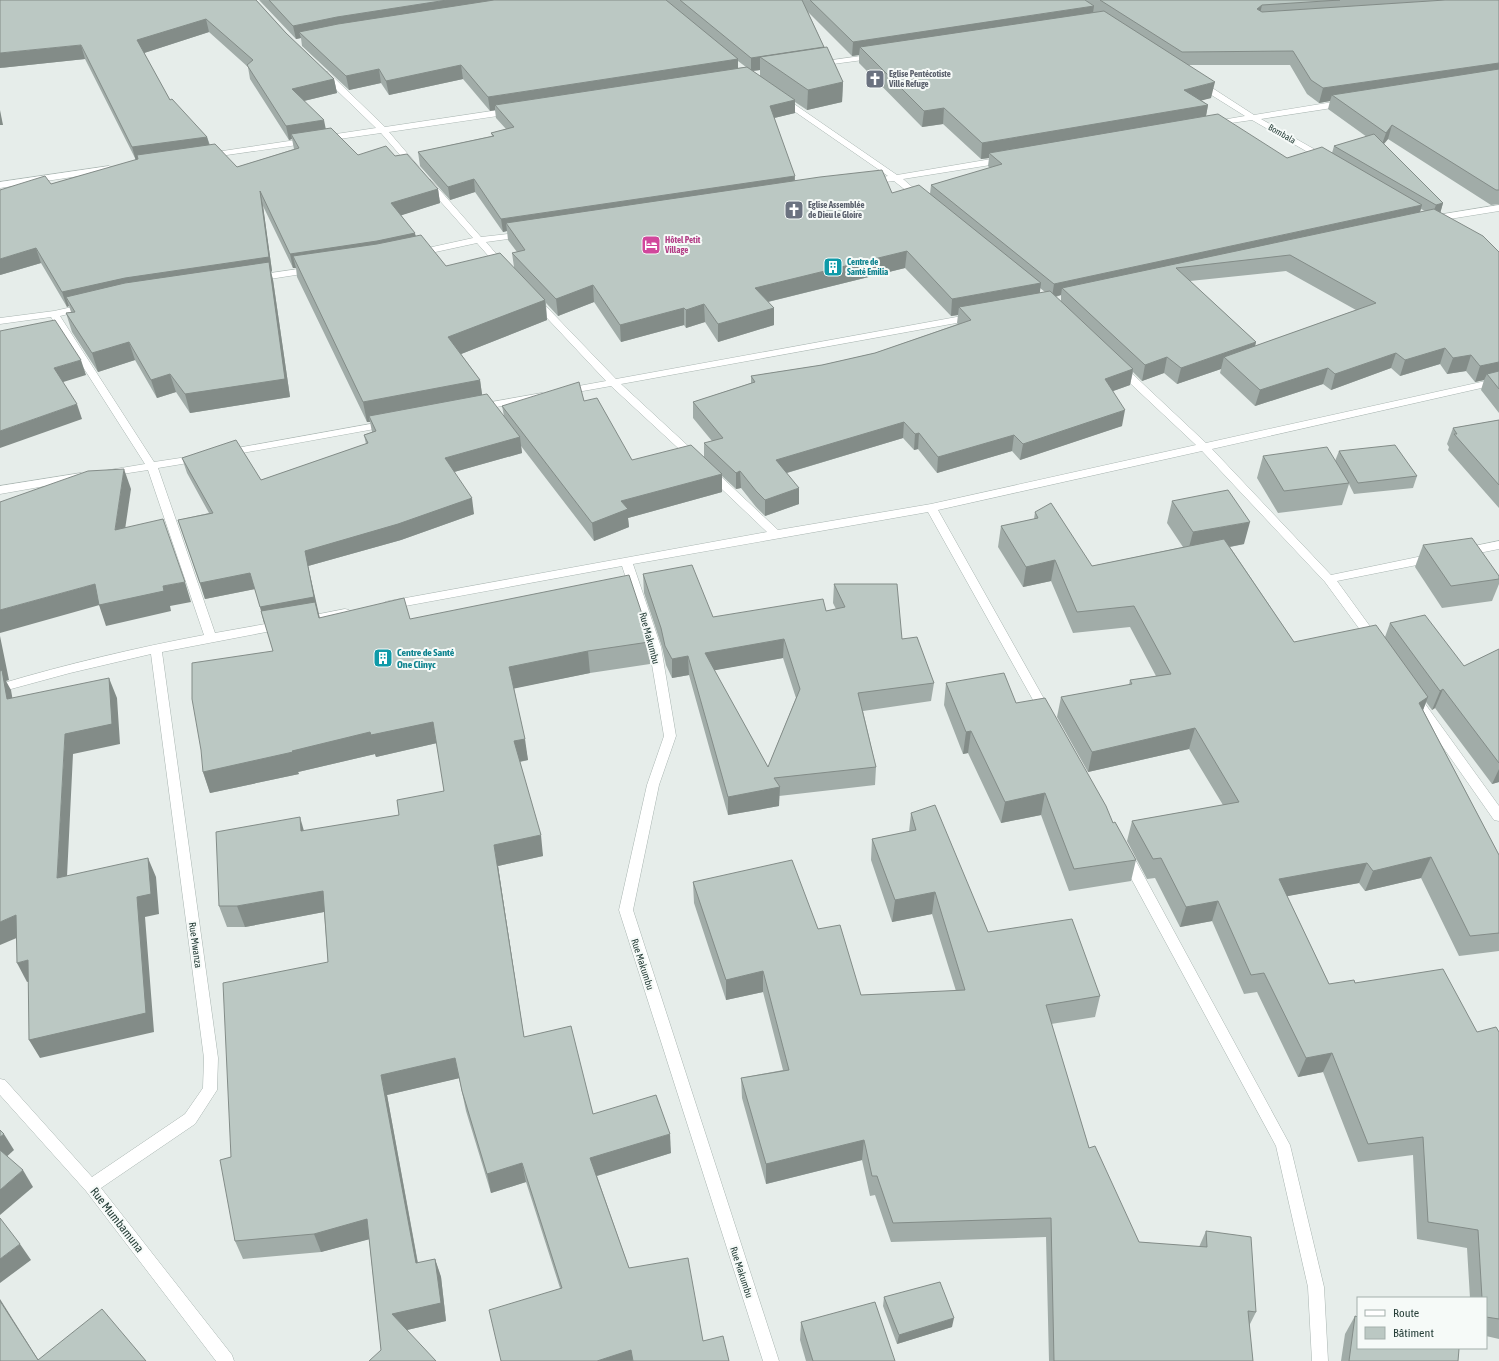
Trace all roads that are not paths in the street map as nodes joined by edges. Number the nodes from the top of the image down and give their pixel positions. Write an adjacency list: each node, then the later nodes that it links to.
1 (882, 55): 3 (street)
2 (316, 66): 10 (street)
3 (811, 66)
4 (1194, 80): 8 (street, Bombala)
5 (772, 92): 15 (street)
6 (1355, 101): 8 (street)
7 (519, 110): 10 (street)
8 (1252, 117): 9 (street); 13 (street, Bombala)
9 (1206, 125)
10 (384, 131): 11 (street); 22 (street)
11 (202, 156)
12 (1012, 158): 15 (street)
13 (1334, 164)
14 (115, 169): 17 (street)
15 (896, 178): 16 (street); 18 (street)
16 (857, 184)
17 (0, 185)
18 (927, 203)
19 (1499, 208): 20 (street)
20 (1442, 227)
21 (534, 232): 22 (street)
22 (478, 240): 23 (street); 25 (street)
23 (410, 254)
24 (318, 269): 26 (street)
25 (511, 275)
26 (248, 280)
27 (527, 292): 34 (street)
28 (92, 306): 29 (street)
29 (54, 314): 31 (street); 38 (street)
30 (980, 315): 34 (street)
31 (0, 321)
32 (1113, 361): 37 (street)
33 (1499, 381): 37 (street)
34 (614, 383): 35 (street); 41 (street)
35 (473, 408)
36 (394, 423): 38 (street)
37 (1204, 447): 40 (street); 44 (street)
38 (152, 466): 39 (street); 47 (street)
39 (0, 490)
40 (931, 508): 41 (street); 52 (street)
41 (776, 534): 43 (street)
42 (1499, 545): 44 (street)
43 (626, 561): 45 (street); 58 (street, Rue Makumbu)
44 (1329, 579): 49 (street)
45 (375, 607)
46 (360, 610): 47 (street)
47 (211, 638): 48 (street)
48 (156, 648): 51 (street); 56 (street, Rue Mwanza)
49 (1380, 649)
50 (1407, 687): 53 (street)
51 (0, 688)
52 (1051, 723)
53 (1497, 811)
54 (1121, 847): 59 (street)
55 (0, 1085): 56 (street, Rue Mumbamuna)
56 (91, 1186): 57 (street, Rue Mumbamuna)
57 (226, 1361)
58 (771, 1361)
59 (1320, 1361)

